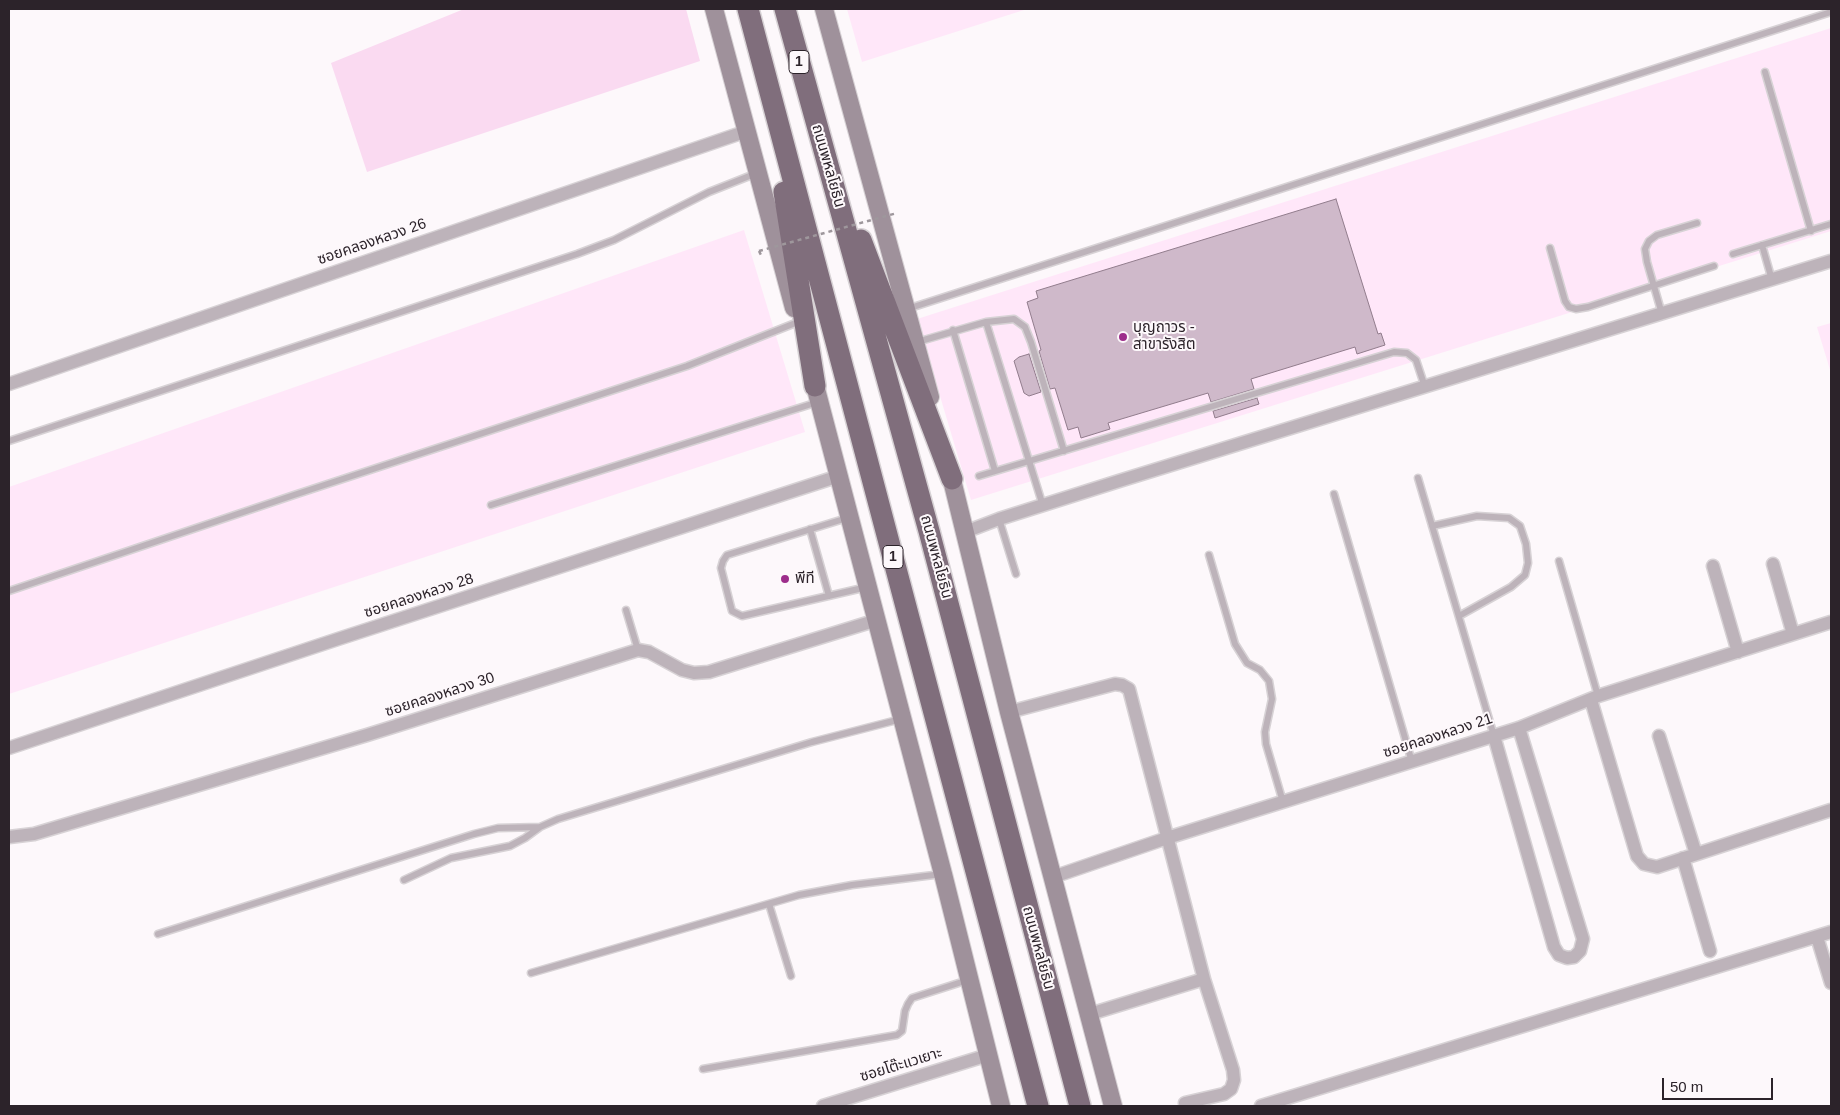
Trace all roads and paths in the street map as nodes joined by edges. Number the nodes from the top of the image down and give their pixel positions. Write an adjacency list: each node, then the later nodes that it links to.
1 (714, 9): 9 (main road, 1)
2 (748, 9): 7 (highway, 1)
3 (785, 9): 8 (highway, ถนนพหลโยธิน / 1)
4 (824, 9): 23 (main road)
5 (1831, 12): 23 (lane)
6 (1765, 72): 14 (lane)
7 (766, 76): 31 (highway); 98 (highway, 1)
8 (814, 116): 39 (highway); 99 (highway, ถนนพหลโยธิน / 1)
9 (747, 131): 10 (main road, 1); 29 (street, ซอยคลองหลวง 26)
10 (758, 173): 25 (main road, 1); 32 (lane)
11 (897, 213): 17 (path, bridge)
12 (1697, 223): 22 (lane)
13 (1831, 224): 14 (lane)
14 (1811, 230): 15 (lane)
15 (1762, 245): 18 (lane); 21 (lane)
16 (1550, 248): 22 (lane)
17 (759, 251)
18 (1733, 254)
19 (1831, 261): 21 (street)
20 (1714, 266): 22 (lane)
21 (1772, 280): 24 (street)
22 (1653, 286): 24 (lane)
23 (906, 309): 28 (main road)
24 (1662, 314): 30 (street)
25 (798, 322): 31 (main road, 1); 54 (lane)
26 (986, 322): 27 (lane); 33 (lane); 34 (lane)
27 (953, 330): 28 (lane); 35 (lane)
28 (915, 343): 39 (main road)
29 (9, 384)
30 (1426, 387): 33 (lane); 42 (street)
31 (817, 394): 36 (main road, 1); 41 (lane)
32 (9, 441)
33 (1064, 450): 34 (lane)
34 (1030, 461): 35 (lane); 42 (lane)
35 (995, 471): 37 (lane)
36 (839, 476): 43 (main road, 1); 69 (street, ซอยคลองหลวง 28)
37 (979, 476)
38 (1418, 478): 45 (lane)
39 (952, 479): 47 (main road)
40 (1334, 494): 70 (lane)
41 (491, 505)
42 (1043, 506): 44 (street)
43 (850, 517): 46 (lane); 53 (main road, 1)
44 (999, 520): 47 (street); 52 (lane)
45 (1432, 526): 57 (lane); 57 (lane)
46 (810, 529): 55 (lane); 55 (lane)
47 (965, 532): 64 (main road)
48 (1209, 555): 71 (lane)
49 (1559, 561): 63 (lane)
50 (1773, 564): 60 (street)
51 (1714, 566): 62 (street)
52 (1016, 574)
53 (868, 586): 55 (lane); 58 (main road, 1)
54 (9, 591)
55 (829, 596)
56 (626, 610): 61 (lane)
57 (1459, 616): 67 (lane)
58 (877, 620): 61 (street); 65 (main road, 1)
59 (1831, 622): 60 (street, ซอยคลองหลวง 21)
60 (1793, 634): 62 (street, ซอยคลองหลวง 21)
61 (638, 650): 74 (street, ซอยคลองหลวง 30)
62 (1738, 652): 63 (street, ซอยคลองหลวง 21)
63 (1594, 698): 66 (street, ซอยคลองหลวง 21); 77 (street)
64 (1009, 712): 75 (street); 79 (main road)
65 (902, 718): 73 (lane); 78 (main road, 1)
66 (1519, 728): 67 (street, ซอยคลองหลวง 21); 67 (street)
67 (1494, 736): 70 (street, ซอยคลองหลวง 21)
68 (1659, 736): 76 (street)
69 (9, 748)
70 (1412, 762): 71 (street, ซอยคลองหลวง 21)
71 (1284, 802): 75 (street, ซอยคลองหลวง 21)
72 (1831, 810): 76 (street)
73 (540, 827): 80 (lane); 83 (lane)
74 (9, 837)
75 (1167, 838): 79 (street, ซอยคลองหลวง 21); 88 (street)
76 (1696, 854): 77 (street)
77 (1683, 858): 85 (street)
78 (943, 874): 81 (lane); 89 (main road, 1)
79 (1053, 877): 91 (main road)
80 (404, 880)
81 (769, 904): 86 (lane); 87 (lane)
82 (1831, 932): 84 (street)
83 (158, 934)
84 (1817, 936): 90 (street); 94 (street)
85 (1710, 951)
86 (531, 973)
87 (791, 976)
88 (1204, 979): 91 (street); 95 (street)
89 (970, 980): 92 (main road, 1); 93 (lane)
90 (1831, 983)
91 (1090, 1014): 100 (main road)
92 (988, 1055): 96 (street, ซอยโต๊ะแวเยาะ); 97 (main road, 1)
93 (703, 1069)
94 (1286, 1102): 101 (street)
95 (1185, 1103)
96 (823, 1106)
97 (1002, 1106)
98 (1038, 1106)
99 (1080, 1106)
100 (1114, 1106)
101 (1261, 1106)

